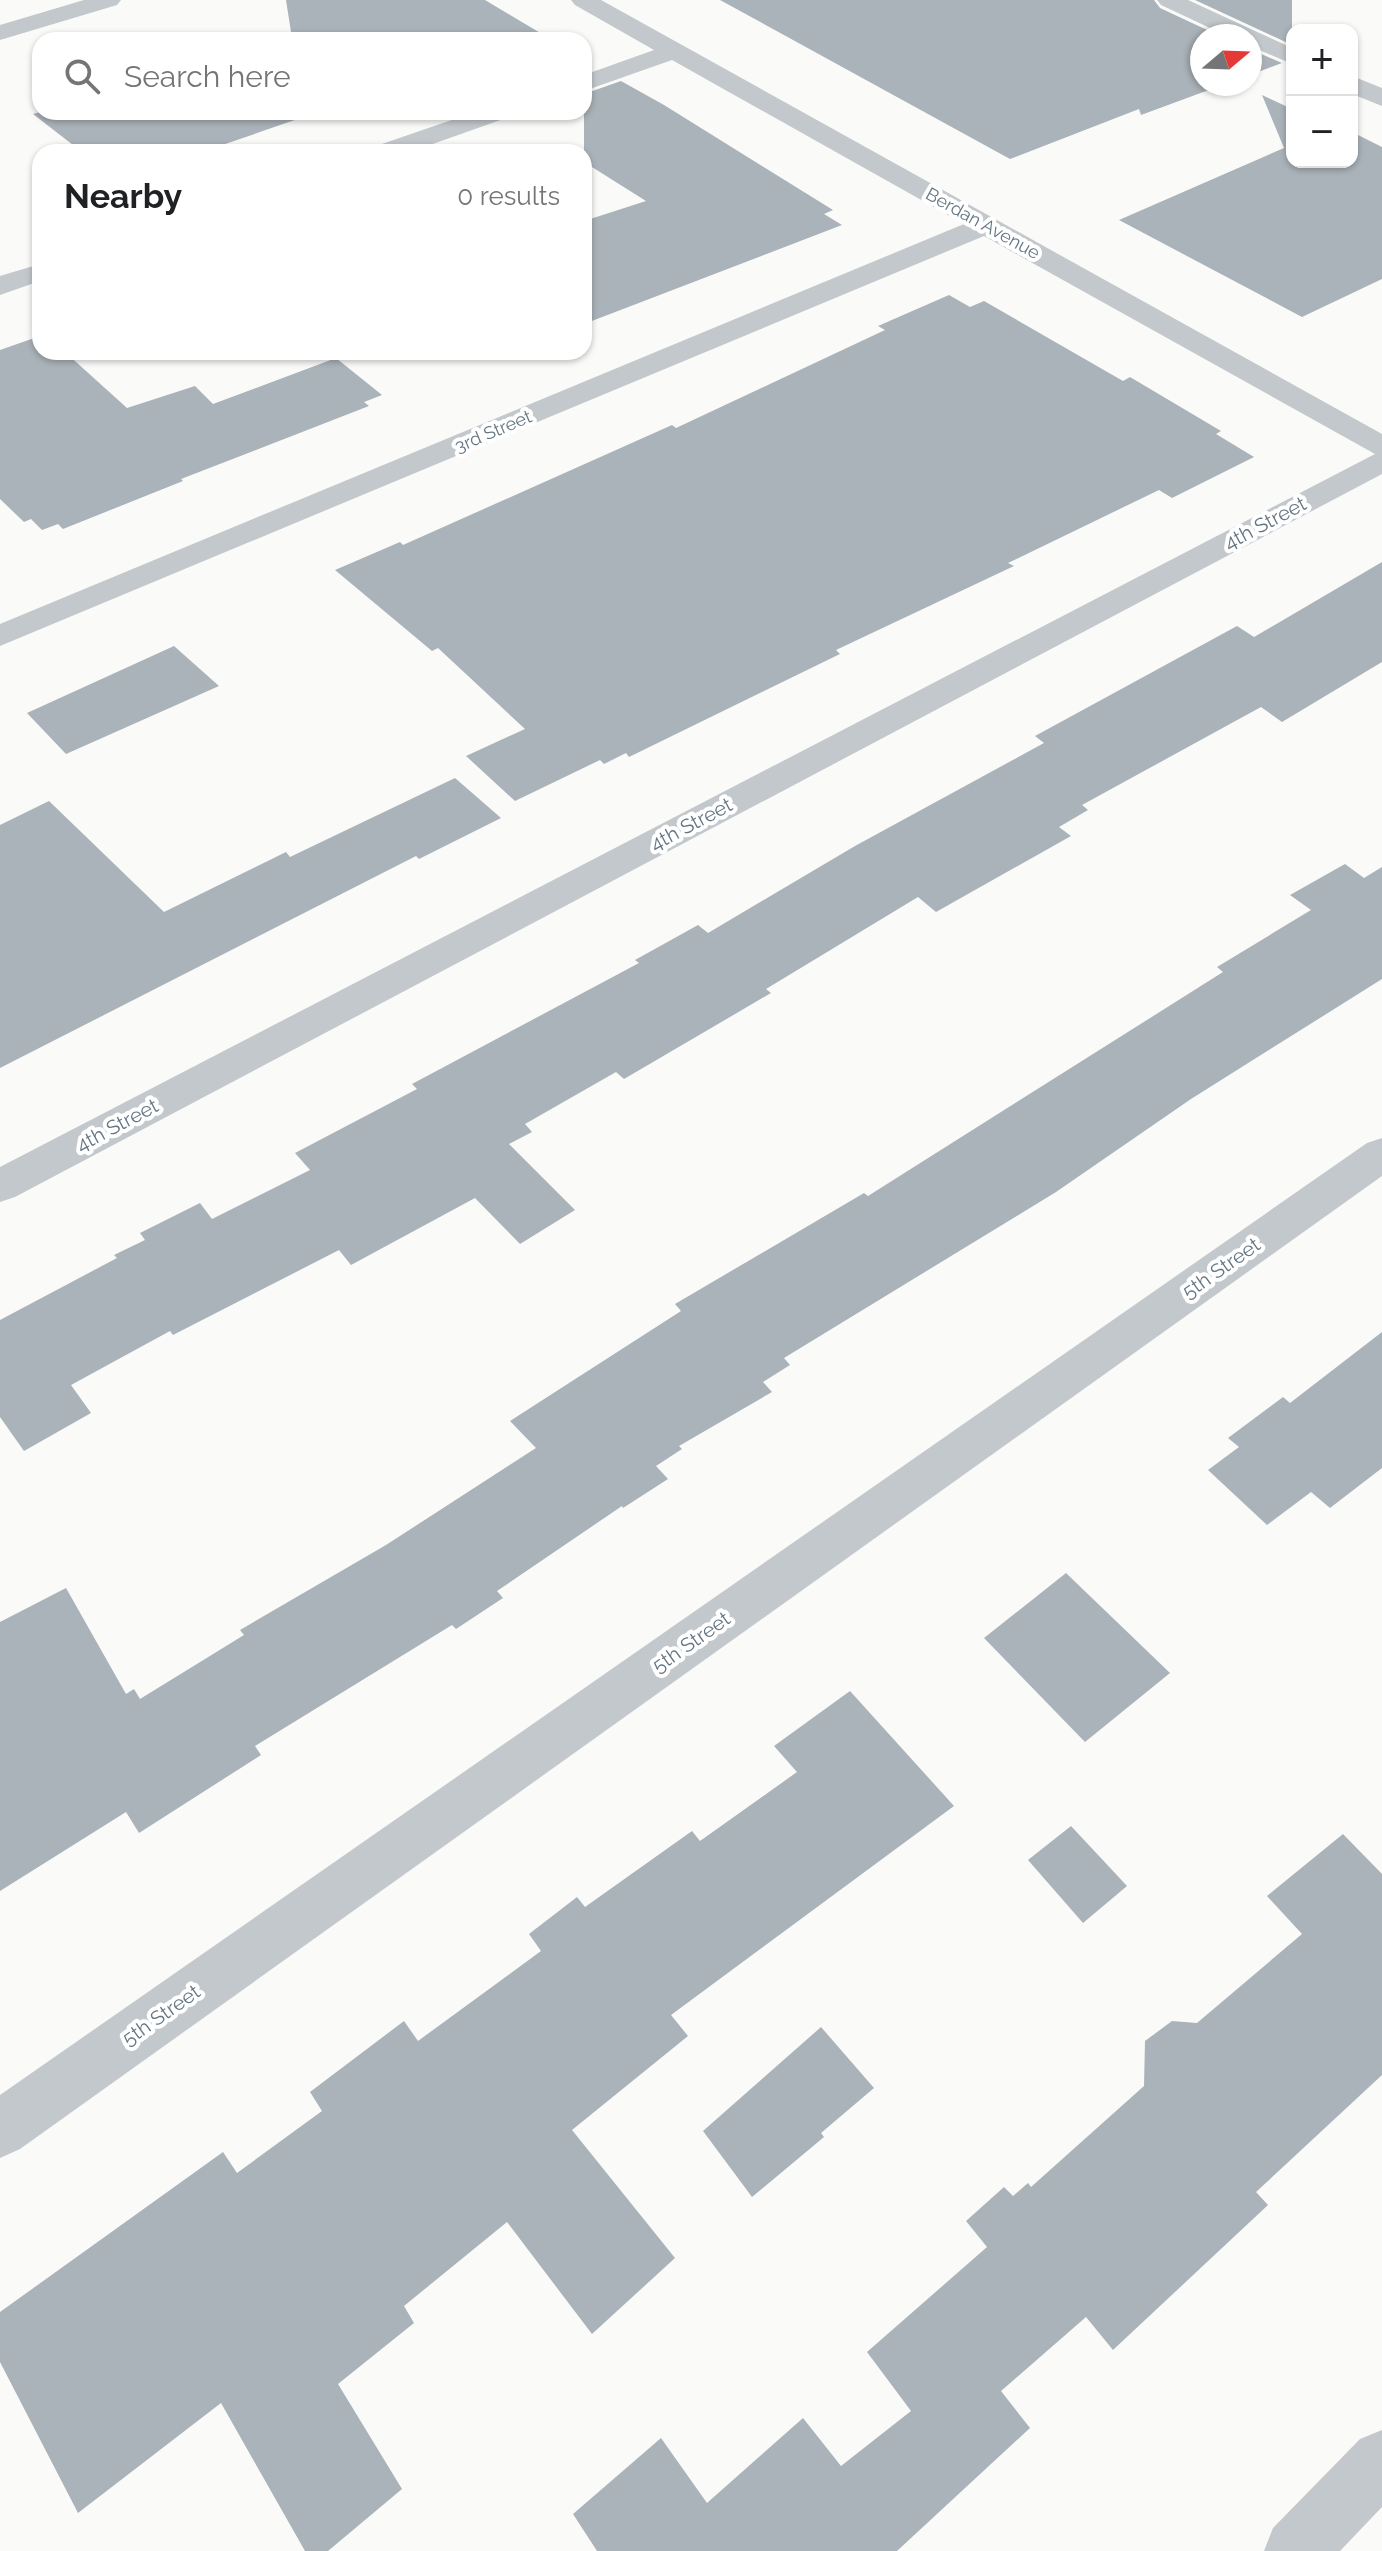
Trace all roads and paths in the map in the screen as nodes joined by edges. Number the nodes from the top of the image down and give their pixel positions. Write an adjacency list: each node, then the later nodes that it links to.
1 (109, 0): 5 (street)
2 (583, 0): 7 (street, Berdan Avenue)
3 (1169, 0): 4 (street)
4 (1221, 24)
5 (0, 33)
6 (1262, 43): 8 (street)
7 (674, 51): 9 (street); 14 (street, Berdan Avenue)
8 (1286, 54)
9 (592, 80)
10 (1358, 87): 11 (street)
11 (1382, 98)
12 (477, 120): 13 (street)
13 (408, 144)
14 (986, 225): 17 (street, Berdan Avenue); 19 (street, 3rd Street)
15 (32, 275): 16 (street)
16 (0, 286)
17 (1382, 447)
18 (1382, 462): 21 (street, 4th Street)
19 (0, 636)
20 (1382, 1154): 22 (street, 5th Street)
21 (0, 1186)
22 (0, 2129)
23 (1382, 2461): 24 (street)
24 (1296, 2551)

